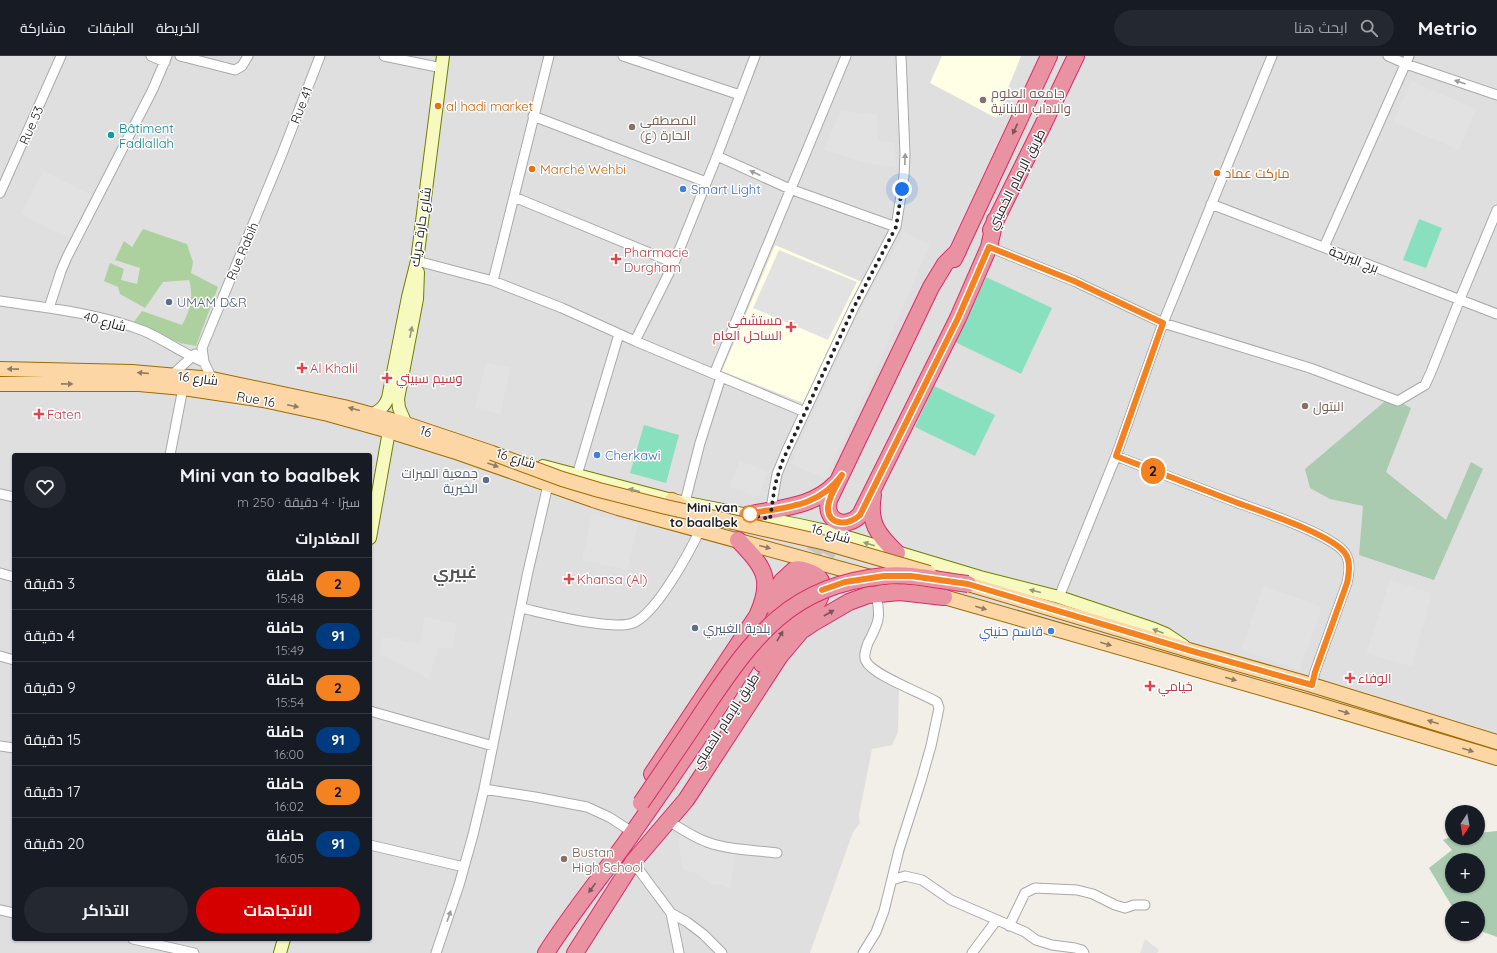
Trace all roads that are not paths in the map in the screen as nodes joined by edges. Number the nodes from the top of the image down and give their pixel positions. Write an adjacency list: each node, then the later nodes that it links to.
1 (61, 56): 28 (street, Rue 53)
2 (151, 56): 16 (street)
3 (180, 56): 4 (street)
4 (248, 56)
5 (320, 56): 24 (street, Rue 41)
6 (384, 56): 19 (street)
7 (443, 56): 19 (street, شارع حارة حريك)
8 (549, 56): 23 (street)
9 (622, 56): 21 (street)
10 (754, 56): 21 (street)
11 (846, 56): 27 (street)
12 (901, 56): 33 (street, one-way to 12)
13 (1076, 56): 20 (highway, طريق الإمام الخميني)
14 (1272, 56): 30 (street)
15 (1388, 56): 18 (street)
16 (166, 59): 42 (street)
17 (1047, 60): 20 (highway); 36 (highway, طريق الإمام الخميني, one-way to 36)
18 (1408, 60): 22 (street, one-way to 18); 35 (street)
19 (442, 68): 37 (street, شارع حارة حريك)
20 (1066, 76): 32 (highway, طريق الإمام الخميني)
21 (740, 95): 25 (street)
22 (1497, 95)
23 (533, 116): 26 (street); 29 (street)
24 (282, 154): 47 (street, Rue Rabih)
25 (717, 156): 26 (street); 27 (street, one-way to 25)
26 (706, 182): 38 (street)
27 (790, 189): 33 (street); 53 (street)
28 (0, 193)
29 (514, 197): 38 (street); 39 (street)
30 (1211, 204): 35 (street, برج البرنجة); 44 (street)
31 (1497, 210): 40 (street)
32 (995, 220): 34 (highway); 36 (highway, طريق الإمام الخميني)
33 (896, 227): 57 (street)
34 (989, 247): 44 (street); 68 (highway)
35 (1324, 247): 40 (street, برج البرنجة)
36 (958, 251): 66 (highway)
37 (417, 261): 39 (street); 48 (street, شارع حارة حريك)
38 (674, 263): 46 (street)
39 (493, 281): 45 (street)
40 (1460, 299): 43 (street, برج البرنجة); 44 (street)
41 (0, 301): 42 (street, شارع 40)
42 (49, 308): 49 (street, شارع 40)
43 (1497, 314)
44 (1163, 323): 64 (street)
45 (619, 334): 46 (street); 65 (street)
46 (635, 341): 53 (street)
47 (202, 348): 49 (street); 50 (street)
48 (403, 348): 58 (street); 59 (street)
49 (190, 357): 50 (street, شارع 40); 52 (street)
50 (204, 362): 54 (street)
51 (0, 369): 52 (main road, شارع 16, one-way to 51)
52 (172, 375): 54 (main road, شارع 16)
53 (718, 376): 57 (street); 71 (street)
54 (212, 379): 58 (main road, شارع 16, one-way to 54)
55 (0, 384): 56 (main road, Rue 16, one-way to 56)
56 (184, 388): 60 (main road, Rue 16, one-way to 60); 62 (street)
57 (805, 412): 73 (street)
58 (373, 414): 60 (main road, شارع 16)
59 (406, 424): 60 (main road, 16); 61 (main road, 16)
60 (390, 425): 67 (main road, شارع 16, one-way to 67); 75 (street)
61 (461, 443): 63 (main road, 16); 65 (street, شارع 16)
62 (170, 453)
63 (492, 453): 81 (main road, شارع 16, bridge)
64 (1116, 456): 84 (street); 91 (street)
65 (577, 475): 71 (street, شارع 16, one-way to 65)
66 (842, 475): 68 (highway); 73 (highway)
67 (548, 485): 74 (main road, شارع 16); 85 (street)
68 (875, 485): 78 (highway)
69 (0, 494): 70 (street)
70 (12, 497)
71 (678, 501): 72 (street, شارع 16); 74 (main road)
72 (747, 514): 73 (highway)
73 (770, 515): 78 (street, شارع 16, one-way to 73)
74 (670, 523): 76 (main road, شارع 16)
75 (372, 527)
76 (700, 530): 77 (main road, شارع 16); 85 (street)
77 (738, 540): 83 (main road, شارع 16, one-way to 83); 86 (highway)
78 (897, 553): 84 (street, شارع 16, one-way to 78)
79 (0, 573): 80 (street)
80 (12, 576)
81 (968, 584): 87 (main road, شارع 16); 99 (highway, bridge)
82 (876, 594): 83 (highway); 89 (highway, one-way to 82); 106 (street)
83 (944, 597): 97 (main road, شارع 16, one-way to 97)
84 (1059, 597): 87 (street, شارع 16, one-way to 84)
85 (521, 608): 95 (street)
86 (758, 616): 89 (highway); 99 (highway)
87 (1185, 649): 91 (main road, شارع 16)
88 (0, 656): 90 (street)
89 (780, 656): 100 (highway)
90 (12, 659)
91 (1312, 685): 93 (main road, شارع 16, one-way to 91)
92 (372, 712): 95 (street)
93 (1497, 742)
94 (0, 746): 96 (street)
95 (493, 746): 98 (street)
96 (12, 748)
97 (1497, 758)
98 (484, 789): 99 (street); 105 (street)
99 (633, 815): 102 (highway)
100 (669, 821): 103 (street); 104 (highway)
101 (372, 845): 105 (street)
102 (621, 849): 104 (highway, طريق الإمام الخميني, one-way to 102); 118 (highway, طريق الإمام الخميني, one-way to 118)
103 (777, 853)
104 (635, 859): 110 (street); 119 (highway)
105 (464, 867): 117 (street, one-way to 105)
106 (892, 880): 111 (street); 122 (street)
107 (1145, 905): 112 (street)
108 (0, 910): 109 (street)
109 (12, 913)
110 (670, 913): 120 (street); 121 (street)
111 (996, 920): 112 (street); 123 (street)
112 (1009, 926): 124 (street)
113 (142, 941): 115 (street)
114 (283, 941): 116 (street)
115 (194, 953)
116 (280, 953)
117 (436, 953)
118 (546, 953)
119 (575, 953)
120 (679, 953)
121 (722, 953)
122 (863, 953)
123 (972, 953)
124 (1084, 953)

